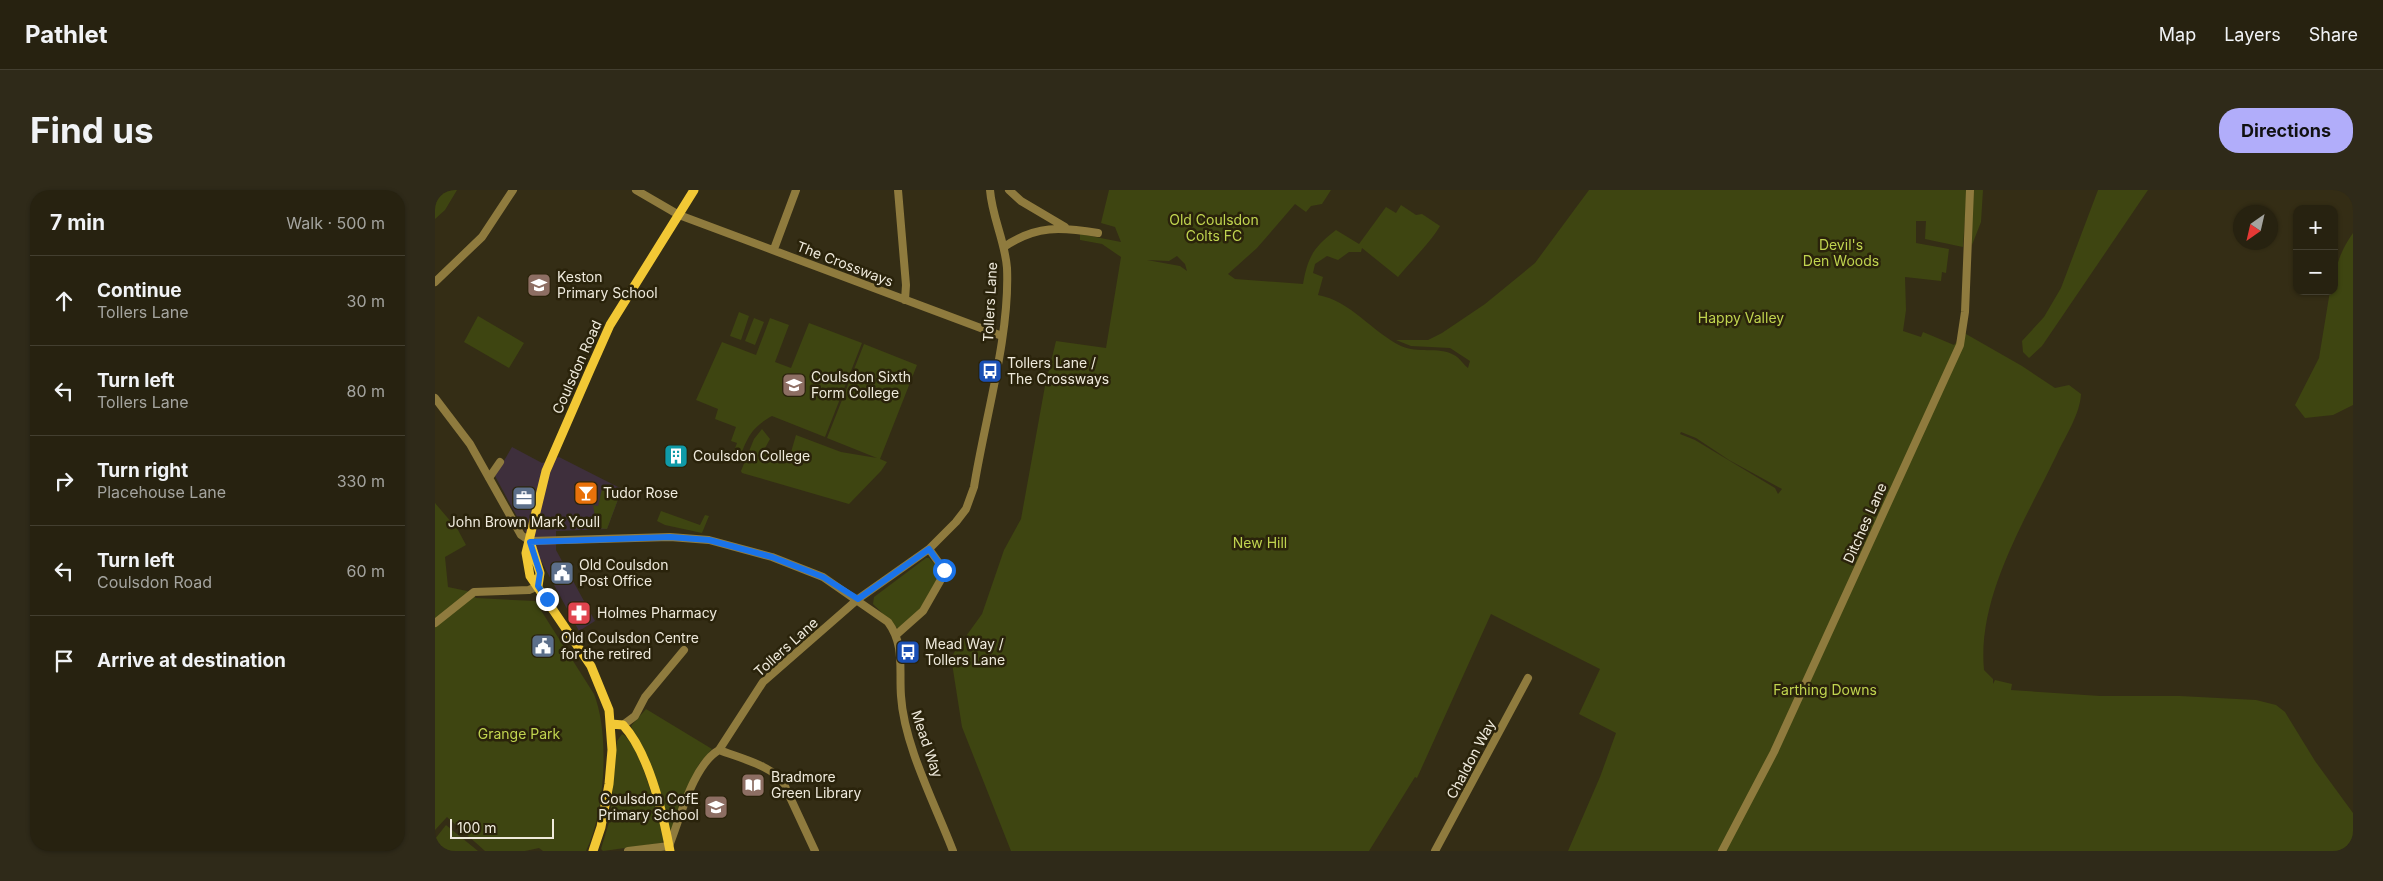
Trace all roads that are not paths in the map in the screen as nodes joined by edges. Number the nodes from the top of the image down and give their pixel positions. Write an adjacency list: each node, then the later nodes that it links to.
1 (513, 190): 14 (street)
2 (635, 190): 9 (street, The Crossways)
3 (694, 190): 9 (main road, Coulsdon Road)
4 (796, 190): 13 (street)
5 (898, 190): 15 (street)
6 (990, 190): 12 (street, Tollers Lane)
7 (1009, 190): 10 (street)
8 (1970, 190): 37 (street, Ditches Lane)
9 (679, 215): 13 (street, The Crossways); 20 (main road, Coulsdon Road)
10 (1065, 227): 11 (street); 12 (street)
11 (1098, 233)
12 (1004, 247): 16 (street, Tollers Lane)
13 (774, 250): 15 (street, The Crossways)
14 (435, 282)
15 (905, 300): 16 (street, The Crossways)
16 (1002, 336): 21 (street, Tollers Lane)
17 (435, 398): 19 (street)
18 (500, 462): 19 (street)
19 (489, 478): 20 (street)
20 (530, 542): 22 (main road, Coulsdon Road); 23 (street, Mead Way)
21 (929, 549): 23 (street, Tollers Lane); 25 (street)
22 (538, 586): 24 (street); 28 (main road, Coulsdon Road)
23 (858, 599): 25 (street, Mead Way); 30 (street, Tollers Lane)
24 (435, 624)
25 (896, 635): 35 (street, Mead Way)
26 (684, 650): 29 (street)
27 (1528, 678): 36 (street, Chaldon Way)
28 (611, 724): 29 (main road); 32 (main road, Coulsdon Road)
29 (623, 725): 31 (main road)
30 (719, 750): 31 (street, Tollers Lane); 34 (street)
31 (669, 848): 33 (street)
32 (593, 851)
33 (628, 851)
34 (815, 851)
35 (953, 851)
36 (1435, 851)
37 (1722, 851)

